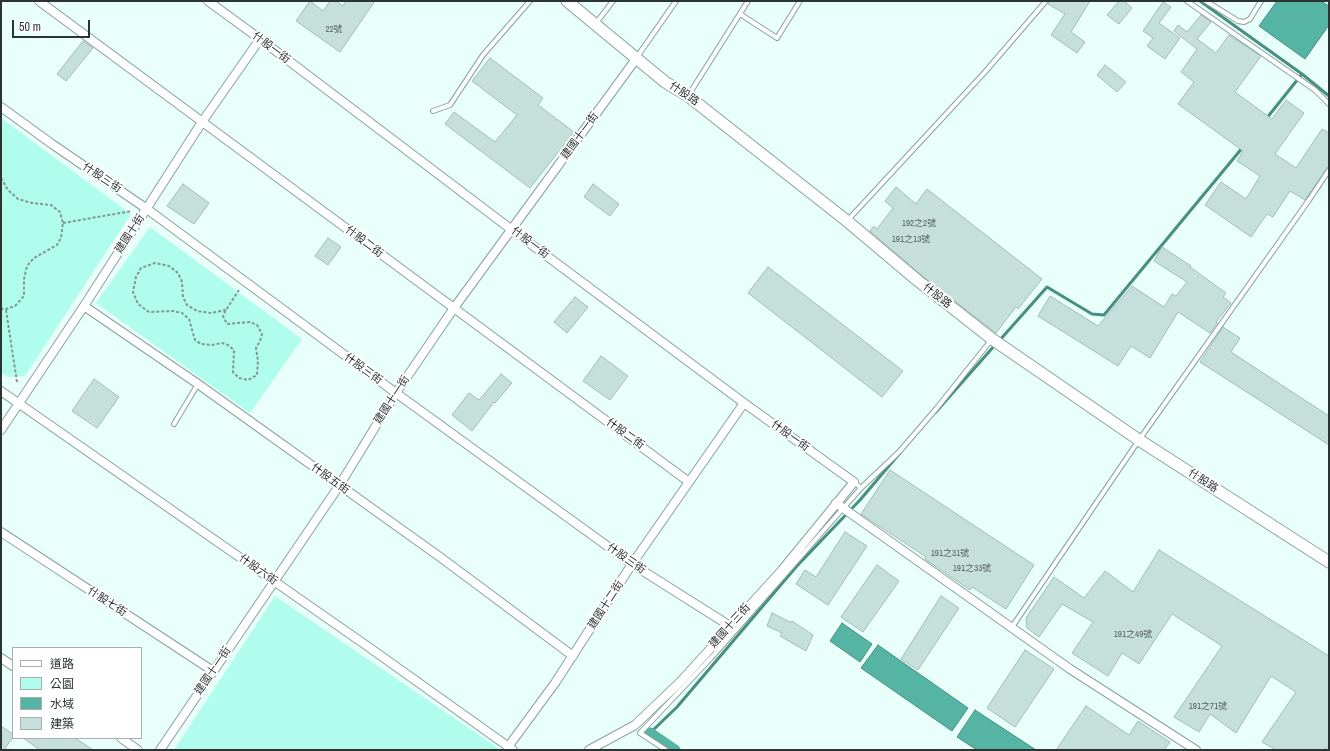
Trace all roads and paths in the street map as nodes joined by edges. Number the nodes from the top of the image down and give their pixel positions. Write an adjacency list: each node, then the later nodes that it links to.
1 (39, 1): 21 (street, 什股二街)
2 (208, 1): 15 (street, 什股一街)
3 (530, 1): 20 (lane)
4 (567, 1): 14 (street, 什股路)
5 (613, 1): 14 (lane)
6 (676, 1): 16 (lane)
7 (748, 1): 13 (lane)
8 (800, 1): 13 (lane)
9 (1046, 1): 26 (lane)
10 (1187, 1): 18 (lane)
11 (1206, 1): 12 (lane)
12 (1261, 1)
13 (740, 14): 17 (lane)
14 (595, 25): 16 (street, 什股路)
15 (260, 39): 21 (street, 建國十街); 28 (street, 什股一街)
16 (636, 59): 17 (street, 什股路); 28 (street, 建國十一街)
17 (688, 96): 26 (street, 什股路)
18 (1329, 104)
19 (1, 107): 24 (street, 什股三街)
20 (433, 111)
21 (202, 122): 24 (street, 建國十街); 31 (street, 什股二街)
22 (1329, 170): 44 (lane)
23 (1, 178): 27 (path)
24 (146, 209): 30 (street, 建國十街); 39 (street, 什股三街)
25 (132, 212): 27 (path)
26 (847, 221): 35 (street, 什股路)
27 (63, 223): 33 (path)
28 (512, 230): 31 (street, 建國十一街); 41 (street, 什股一街)
29 (239, 290): 34 (path)
30 (84, 306): 37 (street, 什股五街); 40 (street, 建國十街)
31 (454, 308): 39 (street, 建國十一街); 45 (street, 什股二街)
32 (1, 309): 33 (path)
33 (6, 309): 36 (path)
34 (226, 310): 34 (path)
35 (992, 339): 44 (street, 什股路); 46 (lane)
36 (17, 382)
37 (198, 384): 42 (lane); 47 (street, 什股五街)
38 (1, 391): 40 (street, 什股六街)
39 (396, 393): 47 (street, 建國十一街); 52 (street, 什股三街)
40 (18, 403): 43 (street, 建國十街); 53 (street, 什股六街)
41 (744, 403): 45 (street, 建國十二街); 46 (street, 什股一街)
42 (174, 424)
43 (1, 430)
44 (1139, 440): 51 (street, 什股路); 55 (lane)
45 (689, 482): 52 (street, 建國十二街)
46 (858, 485): 48 (street, 建國十三街); 49 (lane)
47 (339, 486): 53 (street, 建國十一街); 56 (street, 什股五街)
48 (836, 503): 49 (street); 54 (street, 建國十三街)
49 (844, 508): 55 (street); 65 (lane)
50 (1, 532): 59 (street, 什股七街)
51 (1329, 562)
52 (632, 564): 54 (street, 什股三街); 56 (street, 建國十二街)
53 (274, 581): 59 (street, 建國十一街); 61 (street, 什股六街)
54 (730, 626): 64 (street, 建國十三街)
55 (1012, 628): 66 (street)
56 (573, 656): 61 (street, 建國十二街)
57 (1, 658): 58 (street)
58 (12, 665)
59 (213, 671): 63 (street, 建國十一街)
60 (122, 739): 62 (street)
61 (511, 748)
62 (138, 750)
63 (160, 750)
64 (589, 750)
65 (666, 750)
66 (1196, 750)

